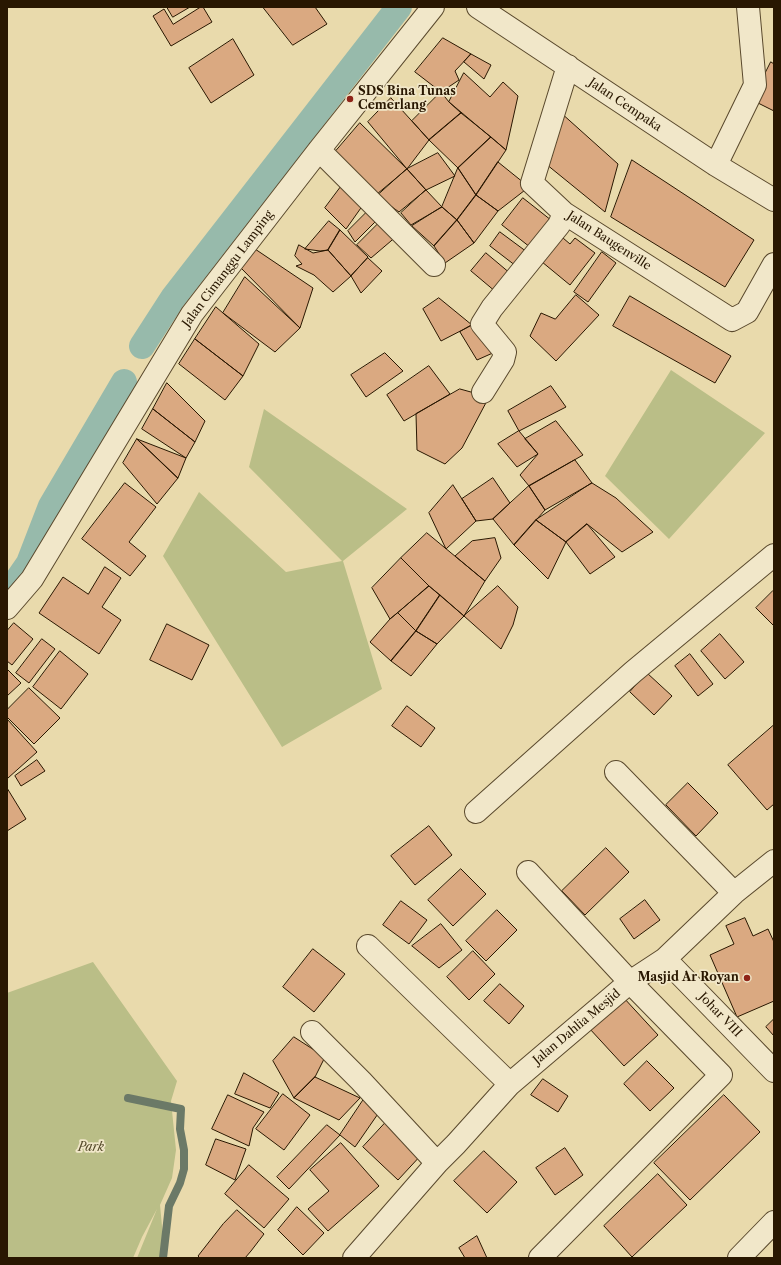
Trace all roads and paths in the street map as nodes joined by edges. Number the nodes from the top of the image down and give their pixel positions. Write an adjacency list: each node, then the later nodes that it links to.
1 (433, 7): 5 (street, Jalan Cimanggu Lamping)
2 (478, 7): 4 (street, Jalan Cempaka)
3 (748, 7): 6 (street)
4 (568, 66): 6 (street, Jalan Cempaka); 8 (street, Jalan Baugenville)
5 (319, 150): 10 (street); 13 (street, Jalan Cimanggu Lamping)
6 (716, 165): 7 (street, Jalan Cempaka)
7 (774, 200)
8 (564, 213): 9 (street, Jalan Baugenville); 11 (street)
9 (774, 264)
10 (434, 265)
11 (483, 392)
12 (774, 555): 15 (street)
13 (7, 608)
14 (616, 772): 18 (street)
15 (476, 812)
16 (774, 861): 18 (street, Jalan Dahlia Mesjid)
17 (528, 872): 21 (street)
18 (734, 893): 20 (street, Jalan Dahlia Mesjid)
19 (368, 946): 24 (street)
20 (665, 959): 21 (street, Jalan Dahlia Mesjid); 23 (street, Johar VIII)
21 (630, 982): 24 (street, Jalan Dahlia Mesjid); 28 (street)
22 (312, 1032): 25 (street)
23 (774, 1071)
24 (510, 1084): 25 (street, Jalan Dahlia Mesjid)
25 (437, 1163): 27 (street, Jalan Dahlia Mesjid)
26 (774, 1222): 29 (street)
27 (354, 1258)
28 (540, 1258)
29 (739, 1258)

